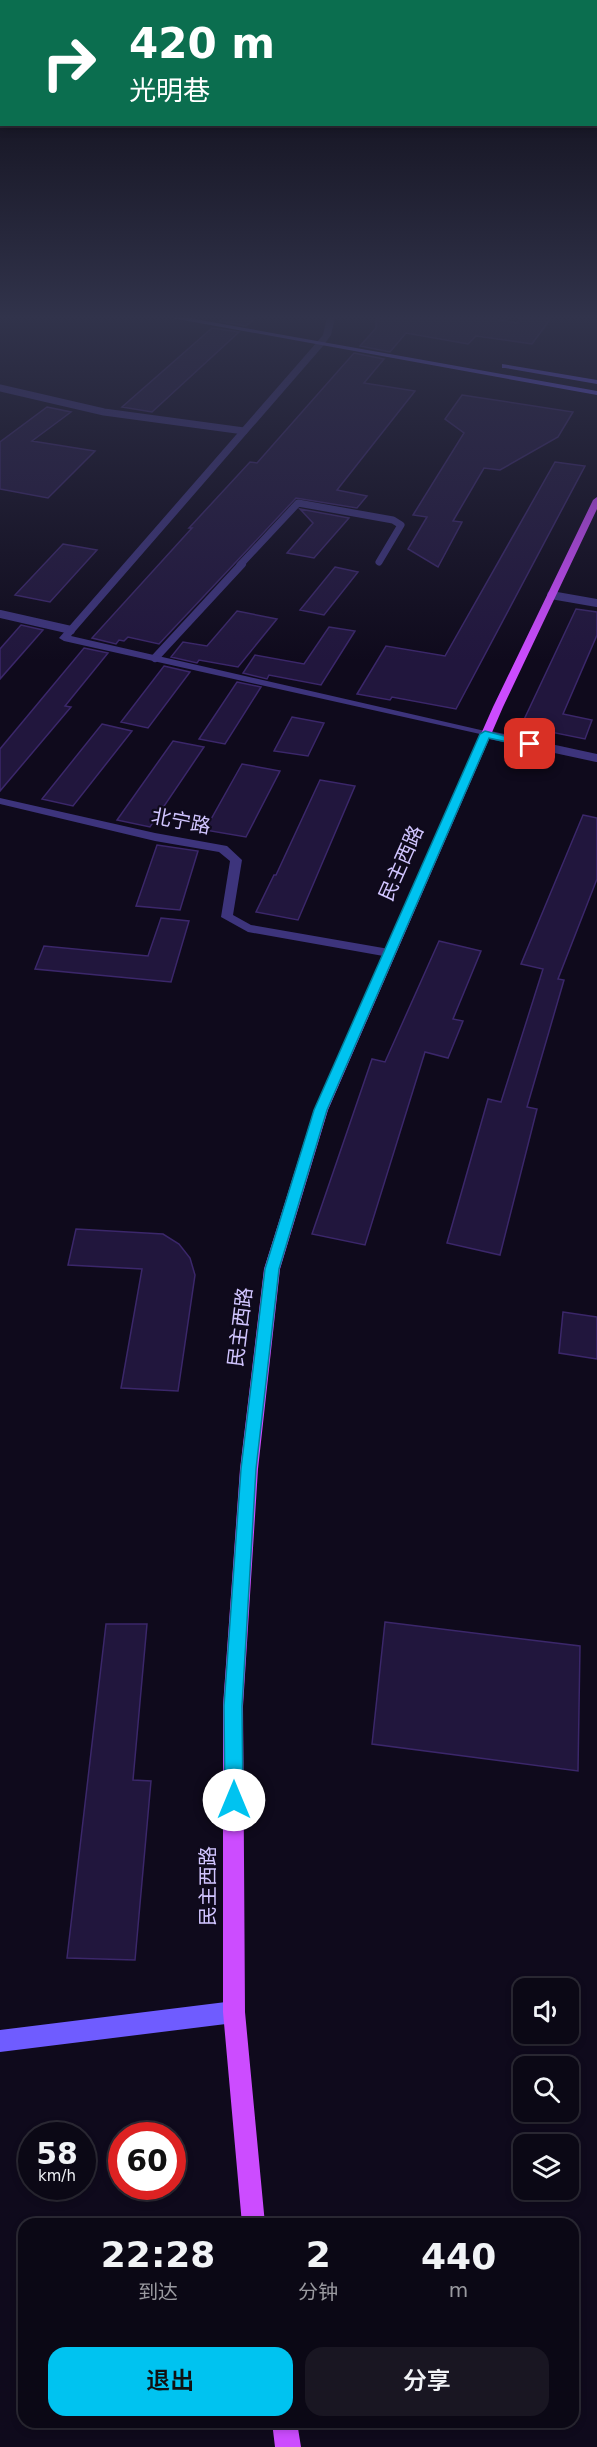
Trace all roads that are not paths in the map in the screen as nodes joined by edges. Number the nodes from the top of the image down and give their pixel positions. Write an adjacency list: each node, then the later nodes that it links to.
1 (243, 432): 7 (street)
2 (597, 500): 4 (main road, 民主西路)
3 (379, 562): 8 (lane)
4 (551, 595): 5 (lane); 9 (main road, 民主西路)
5 (597, 603)
6 (0, 614): 7 (lane)
7 (71, 630): 8 (street)
8 (155, 658): 9 (street)
9 (485, 734): 10 (lane); 12 (main road, 民主西路)
10 (597, 758)
11 (0, 801): 12 (street, 北宁路)
12 (389, 953): 13 (main road, 民主西路)
13 (234, 2012): 14 (main road); 15 (main road, 民主西路)
14 (0, 2041)
15 (252, 2218)
16 (285, 2428): 17 (main road)
17 (288, 2447)

